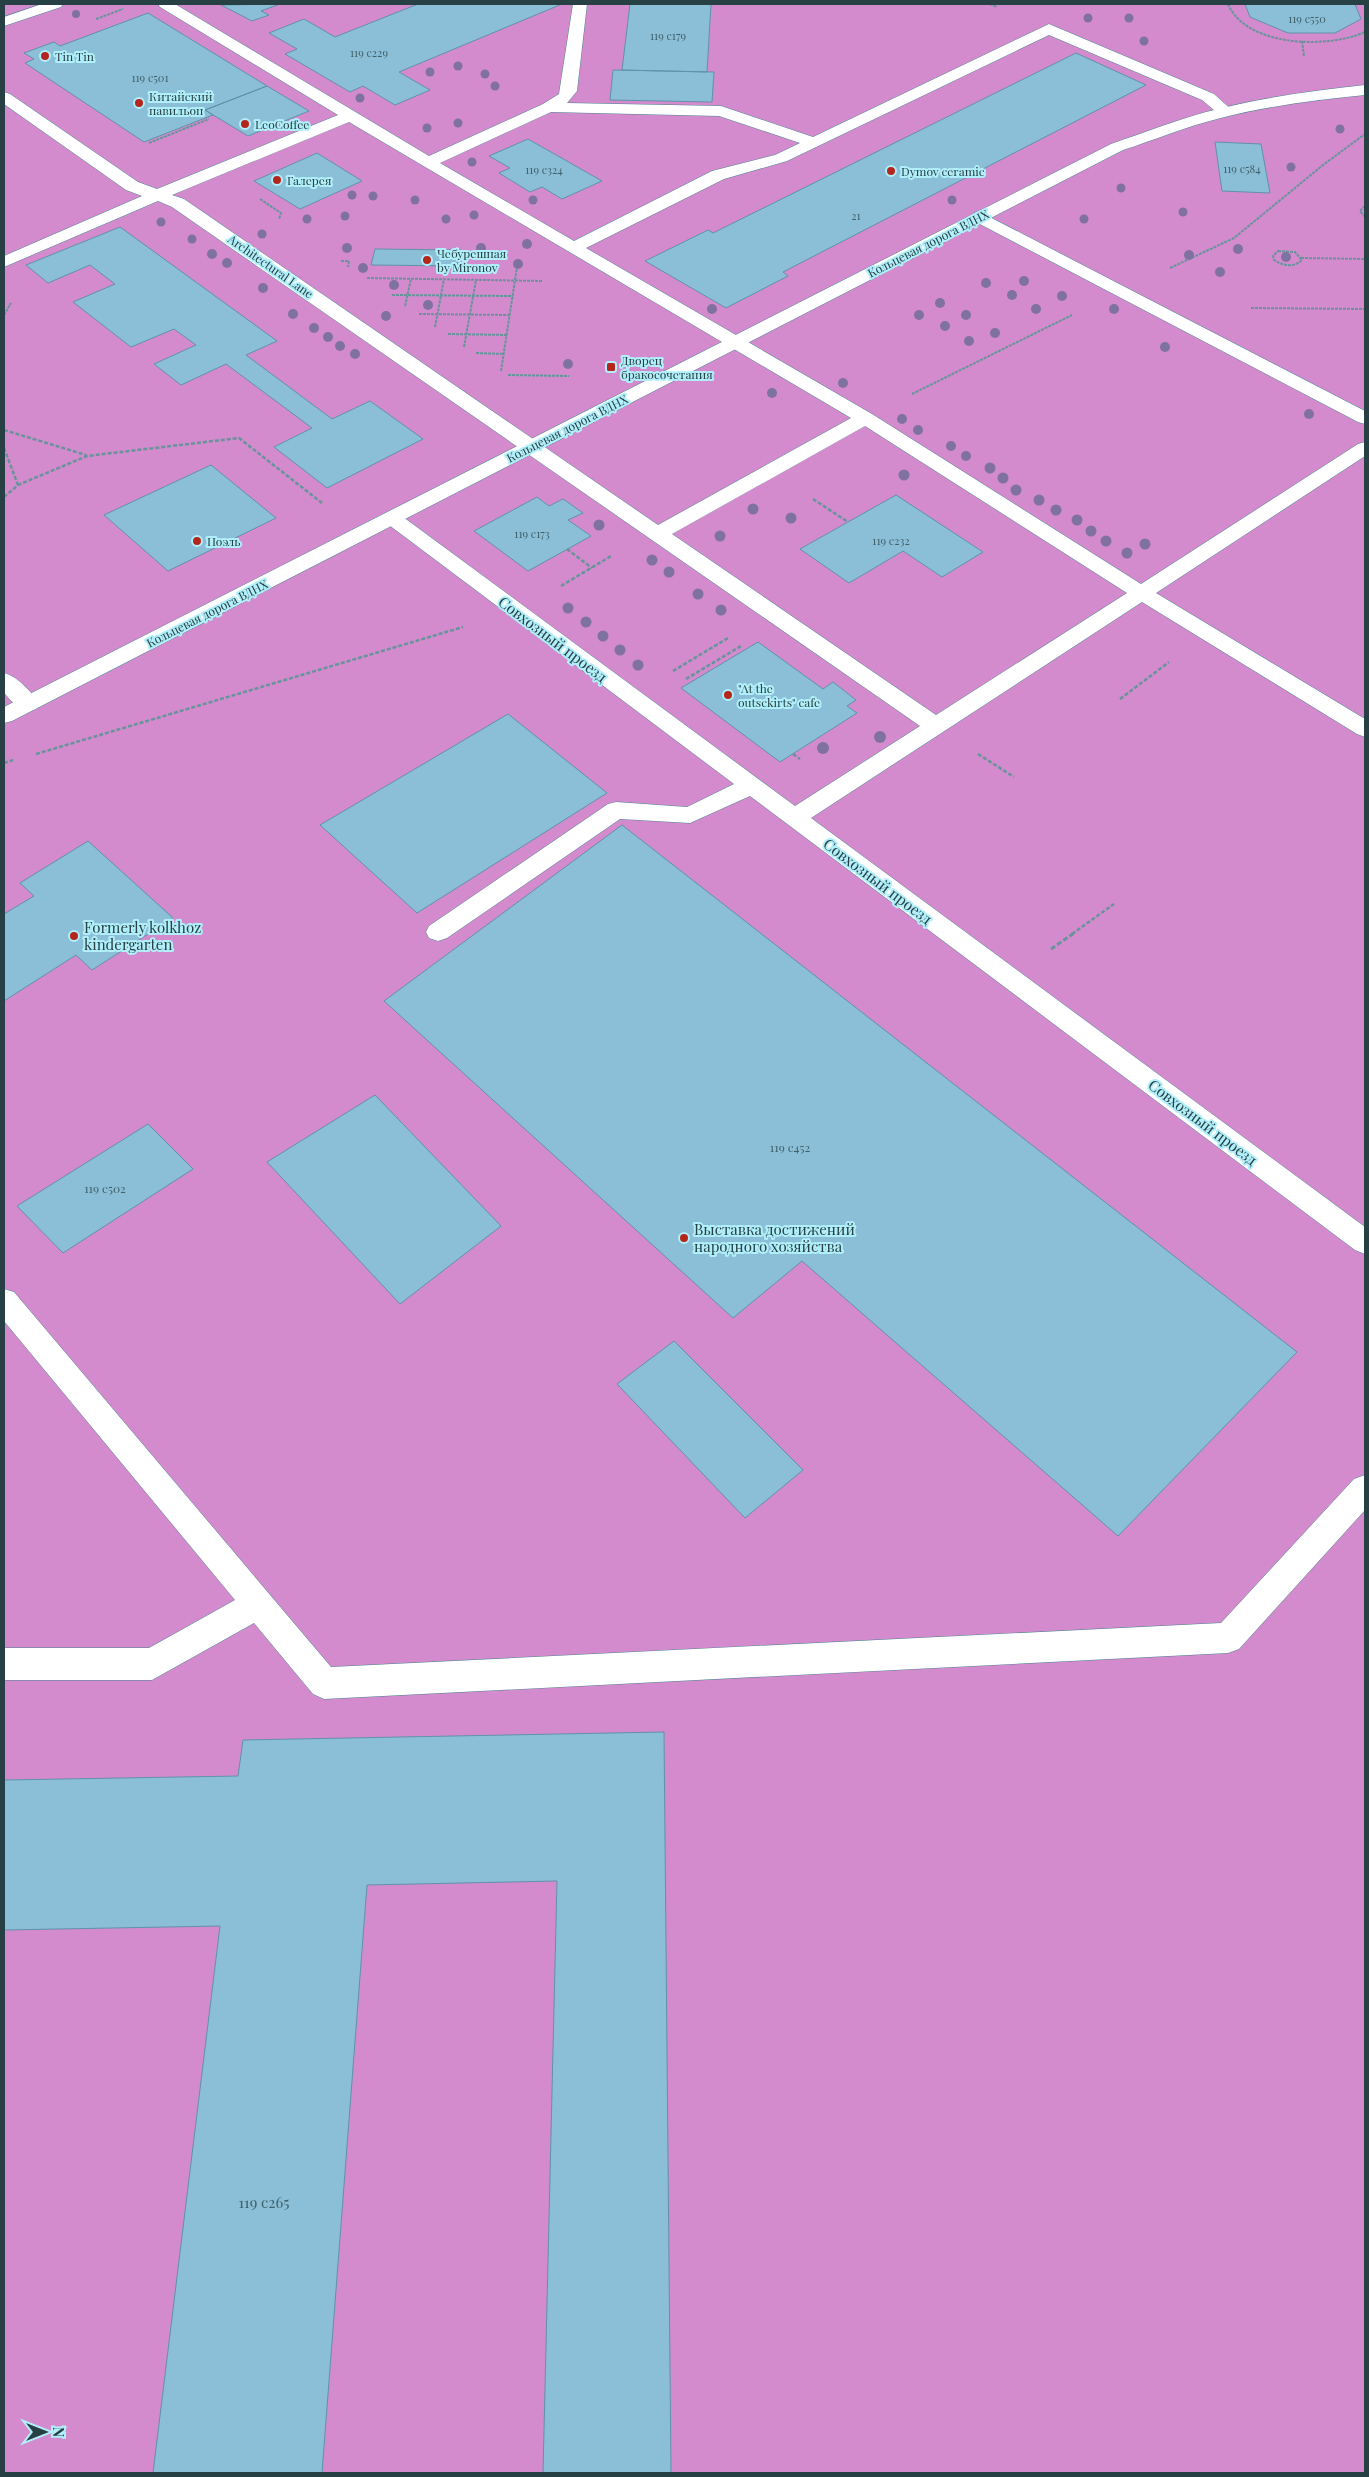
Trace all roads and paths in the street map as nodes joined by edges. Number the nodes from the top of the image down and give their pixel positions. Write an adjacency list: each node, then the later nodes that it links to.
1 (56, 4): 5 (street)
2 (165, 4): 7 (street)
3 (580, 4): 11 (street)
4 (1228, 4): 6 (path)
5 (4, 22)
6 (1365, 32)
7 (297, 84): 9 (street); 13 (street)
8 (1365, 90): 12 (street, Кольцевая дорога ВДНХ)
9 (277, 92)
10 (4, 97): 18 (street, Architectural Lane)
11 (549, 108): 15 (street); 17 (street)
12 (1226, 112): 15 (street); 22 (street, Кольцевая дорога ВДНХ)
13 (350, 116): 17 (street); 18 (street)
14 (209, 119): 16 (path)
15 (813, 142): 24 (street)
16 (144, 145)
17 (428, 163): 24 (street)
18 (158, 195): 27 (street); 54 (street, Architectural Lane)
19 (253, 195): 21 (path)
20 (1365, 206): 23 (path)
21 (281, 213)
22 (980, 216): 48 (street, Кольцевая дорога ВДНХ); 52 (street)
23 (1365, 217)
24 (574, 248): 48 (street)
25 (1302, 258): 25 (path); 26 (path)
26 (1365, 259)
27 (4, 262)
28 (517, 267): 32 (path)
29 (361, 278): 30 (path)
30 (444, 279): 31 (path); 35 (path)
31 (476, 280): 32 (path); 36 (path)
32 (515, 280): 33 (path); 37 (path)
33 (527, 280)
34 (391, 295): 35 (path)
35 (442, 295): 36 (path); 41 (path)
36 (473, 296): 37 (path); 42 (path)
37 (513, 296): 43 (path)
38 (1248, 308): 39 (path)
39 (1365, 309)
40 (412, 314): 41 (path)
41 (437, 314): 42 (path); 44 (path)
42 (470, 315): 43 (path); 46 (path)
43 (510, 316): 47 (path)
44 (434, 334)
45 (442, 334): 46 (path)
46 (466, 334): 47 (path); 49 (path)
47 (507, 335): 50 (path)
48 (734, 341): 51 (street); 54 (street, Кольцевая дорога ВДНХ)
49 (463, 353)
50 (576, 376)
51 (865, 418): 62 (street); 65 (street)
52 (1365, 418)
53 (4, 430): 57 (path)
54 (532, 447): 61 (street, Кольцевая дорога ВДНХ); 62 (street, Architectural Lane)
55 (4, 448): 58 (path)
56 (1365, 448): 65 (street)
57 (86, 456): 58 (path); 60 (path)
58 (18, 485): 59 (path)
59 (4, 497)
60 (324, 504)
61 (392, 518): 66 (street, Совхозный проезд); 76 (street, Кольцевая дорога ВДНХ)
62 (656, 532): 64 (path); 67 (street, Architectural Lane)
63 (567, 550): 64 (path)
64 (592, 568): 66 (path)
65 (1142, 594): 68 (street); 79 (street)
66 (516, 611): 74 (street, Совхозный проезд); 80 (path)
67 (771, 612): 74 (path); 78 (street, Architectural Lane)
68 (1107, 617): 75 (path); 78 (street)
69 (746, 643): 70 (path)
70 (695, 674): 71 (path); 73 (path)
71 (699, 677)
72 (4, 680): 76 (street)
73 (685, 680)
74 (630, 697): 83 (street, Совхозный проезд)
75 (1120, 699)
76 (28, 704): 77 (street, Кольцевая дорога ВДНХ)
77 (4, 716)
78 (936, 726): 84 (street)
79 (1365, 730)
80 (32, 754)
81 (13, 760): 82 (path)
82 (4, 763)
83 (751, 786): 84 (street, Совхозный проезд); 86 (street)
84 (794, 818): 87 (street, Совхозный проезд)
85 (1114, 904): 87 (path)
86 (438, 932)
87 (1010, 979): 88 (street, Совхозный проезд)
88 (1365, 1242)
89 (4, 1302): 91 (street)
90 (1365, 1489): 91 (street)
91 (258, 1604): 92 (street)
92 (4, 1664)

